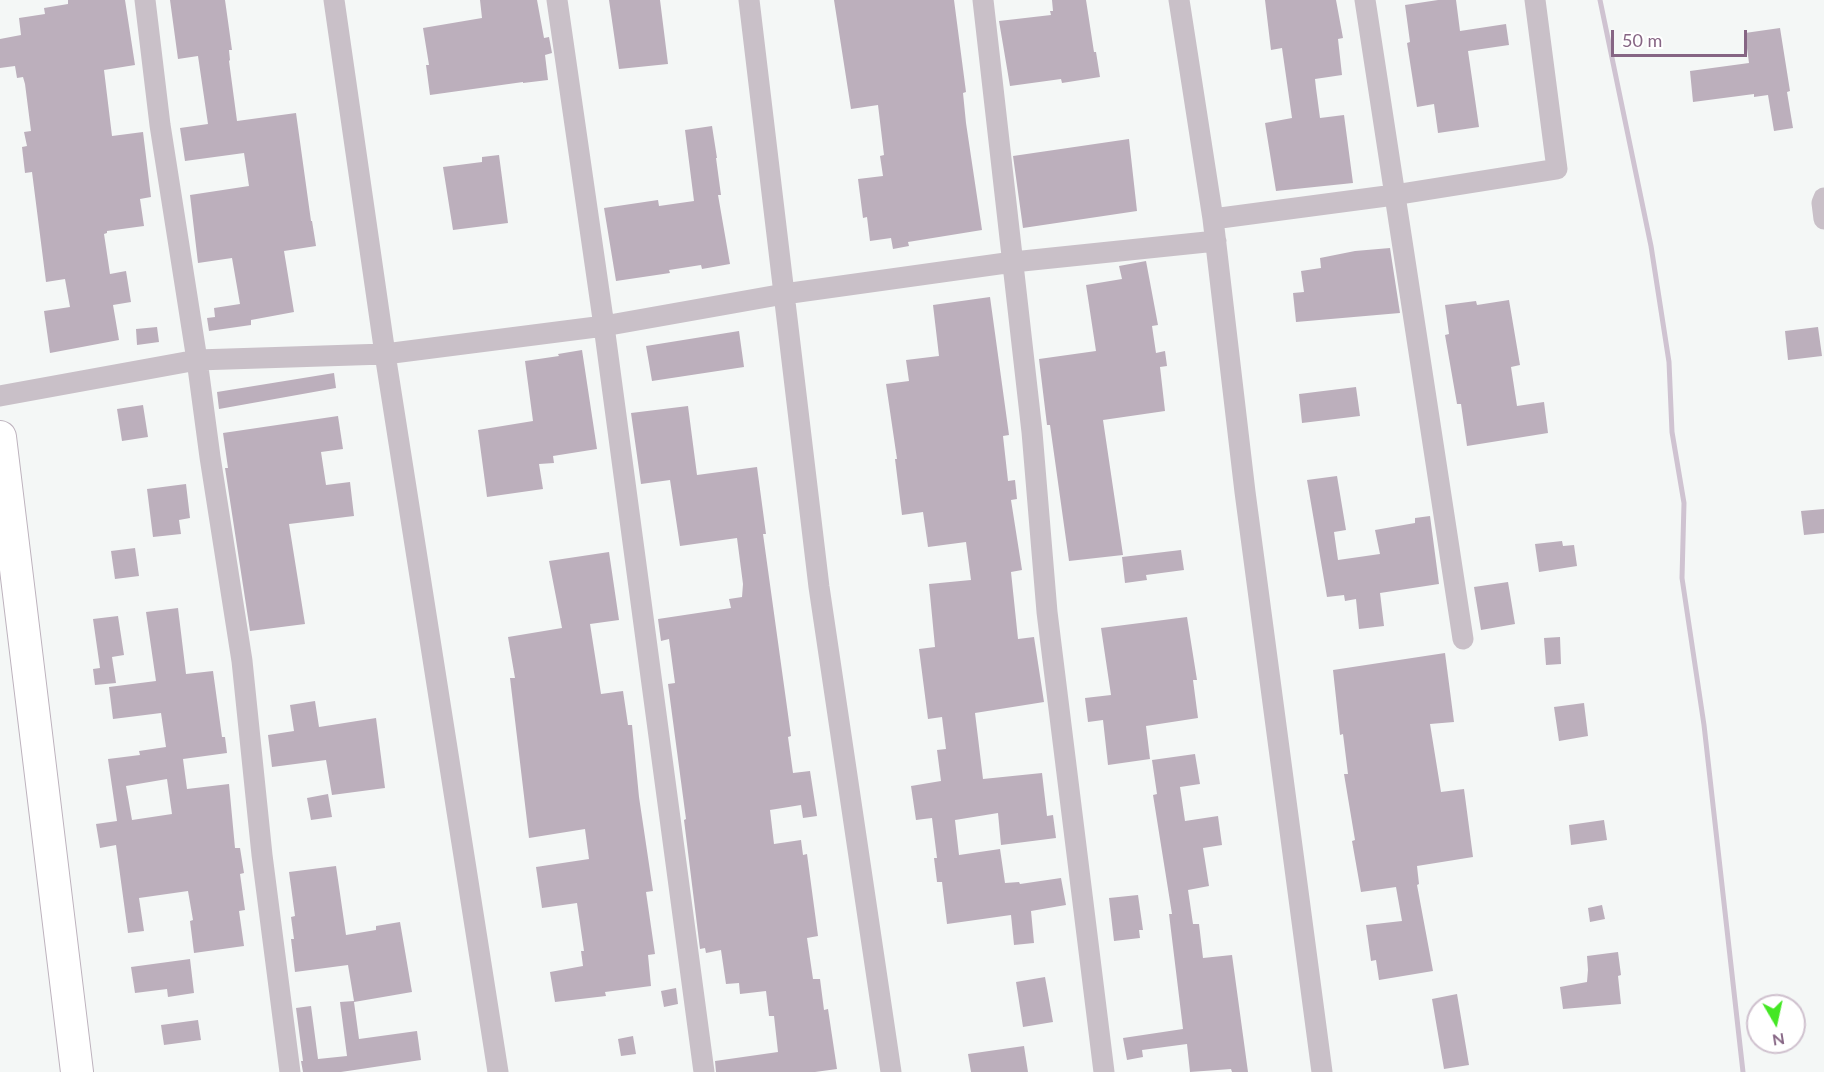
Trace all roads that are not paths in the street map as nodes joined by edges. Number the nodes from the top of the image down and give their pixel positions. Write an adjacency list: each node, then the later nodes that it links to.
1 (145, 0): 18 (street)
2 (334, 0): 17 (street)
3 (557, 0): 16 (street)
4 (749, 0): 15 (street)
5 (983, 0): 14 (street)
6 (1179, 0): 11 (street)
7 (1365, 0): 9 (street)
8 (1535, 0): 9 (street)
9 (1394, 195): 11 (street); 21 (street)
10 (1824, 198): 12 (street)
11 (1214, 219): 13 (street)
12 (1824, 219)
13 (1216, 241): 14 (street); 28 (street)
14 (1013, 262): 15 (street); 27 (street)
15 (784, 294): 16 (street); 26 (street)
16 (604, 326): 17 (street); 25 (street)
17 (386, 354): 18 (street); 24 (street)
18 (197, 360): 19 (street); 23 (street)
19 (0, 396)
20 (0, 437): 22 (street)
21 (1463, 639)
22 (77, 1072)
23 (290, 1072)
24 (498, 1072)
25 (704, 1072)
26 (891, 1072)
27 (1104, 1072)
28 (1322, 1072)

